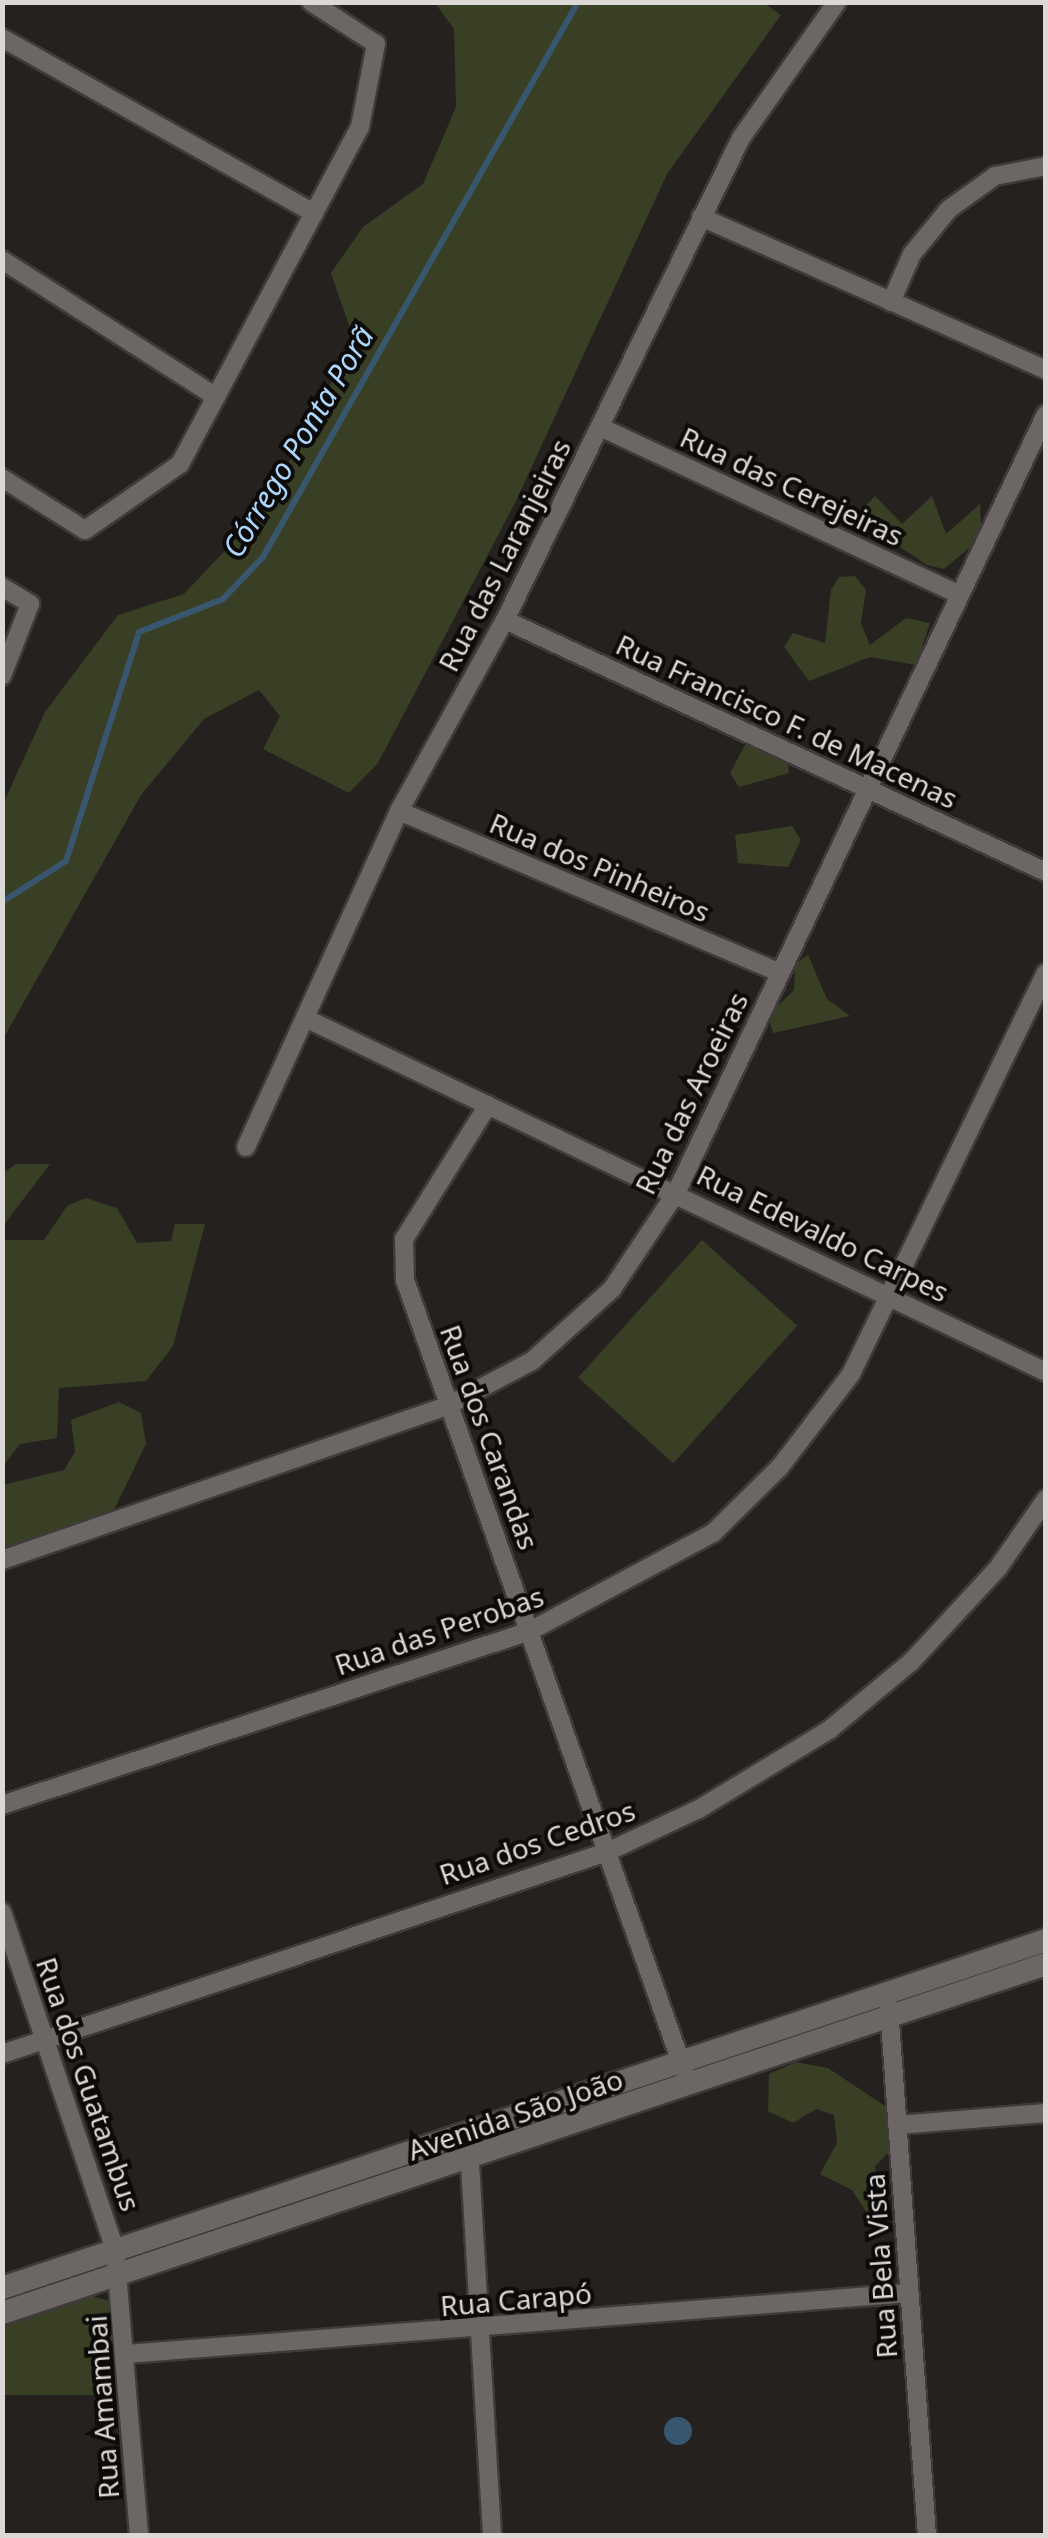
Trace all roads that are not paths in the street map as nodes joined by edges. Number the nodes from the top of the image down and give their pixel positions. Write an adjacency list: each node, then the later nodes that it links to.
1 (311, 2): 5 (street)
2 (838, 2): 6 (street, Rua das Laranjeiras)
3 (2, 38): 5 (street)
4 (1046, 166): 8 (street)
5 (314, 213): 10 (street)
6 (701, 217): 8 (street); 12 (street, Rua das Laranjeiras)
7 (2, 260): 10 (street)
8 (891, 302): 9 (street)
9 (1046, 370)
10 (216, 397): 13 (street)
11 (1046, 414): 15 (street, Rua das Aroeiras)
12 (600, 427): 15 (street, Rua das Cerejeiras); 16 (street, Rua das Laranjeiras)
13 (2, 478)
14 (2, 587): 17 (street)
15 (960, 595): 18 (street, Rua das Aroeiras)
16 (504, 620): 18 (street, Rua Francisco F. de Macenas); 19 (street, Rua das Laranjeiras)
17 (2, 676)
18 (866, 789): 20 (street, Rua Francisco F. de Macenas); 21 (street, Rua das Aroeiras)
19 (399, 811): 21 (street, Rua dos Pinheiros); 23 (street, Rua das Laranjeiras)
20 (1046, 872)
21 (780, 973): 26 (street, Rua das Aroeiras)
22 (1046, 973): 27 (street, Rua das Perobas)
23 (305, 1018): 24 (street, Rua Edevaldo Carpes); 25 (street, Rua das Laranjeiras)
24 (488, 1105): 26 (street, Rua Edevaldo Carpes); 29 (street, Rua dos Carandas)
25 (246, 1147)
26 (676, 1193): 27 (street, Rua Edevaldo Carpes); 29 (street, Rua das Aroeiras)
27 (892, 1297): 28 (street, Rua Edevaldo Carpes); 32 (street, Rua das Perobas)
28 (1046, 1372)
29 (447, 1406): 31 (street, Rua das Aroeiras); 32 (street, Rua dos Carandas)
30 (1046, 1499): 34 (street, Rua dos Cedros)
31 (2, 1560)
32 (530, 1631): 33 (street, Rua das Perobas); 34 (street, Rua dos Carandas)
33 (2, 1806)
34 (607, 1852): 40 (street, Rua dos Cedros); 42 (street, Rua dos Carandas)
35 (2, 1912): 40 (street, Rua dos Guatambus)
36 (1046, 1940): 38 (street, Avenida São João)
37 (1046, 1964): 39 (street, Avenida São João)
38 (888, 1992): 39 (street, Rua Bela Vista); 42 (street, Avenida São João)
39 (890, 2017): 43 (street, Avenida São João); 45 (street, Rua Bela Vista)
40 (43, 2040): 41 (street, Rua dos Cedros); 50 (street, Rua dos Guatambus)
41 (2, 2054)
42 (680, 2062): 43 (street, Rua dos Carandas); 46 (street, Avenida São João)
43 (688, 2086): 47 (street, Avenida São João)
44 (1046, 2113): 45 (street)
45 (897, 2125): 53 (street, Rua Bela Vista)
46 (469, 2134): 47 (street); 48 (street, Avenida São João)
47 (469, 2163): 49 (street, Avenida São João); 55 (street)
48 (289, 2193): 49 (street); 50 (street, Avenida São João)
49 (299, 2217): 51 (street, Avenida São João)
50 (115, 2249): 51 (street, Rua dos Guatambus); 52 (street, Avenida São João)
51 (120, 2274): 54 (street, Avenida São João); 56 (street, Rua Amambai)
52 (2, 2288)
53 (909, 2292): 55 (street, Rua Carapó); 59 (street, Rua Bela Vista)
54 (2, 2314)
55 (480, 2330): 56 (street, Rua Carapó); 58 (street)
56 (126, 2354): 57 (street, Rua Amambai)
57 (140, 2536)
58 (492, 2536)
59 (926, 2536)

